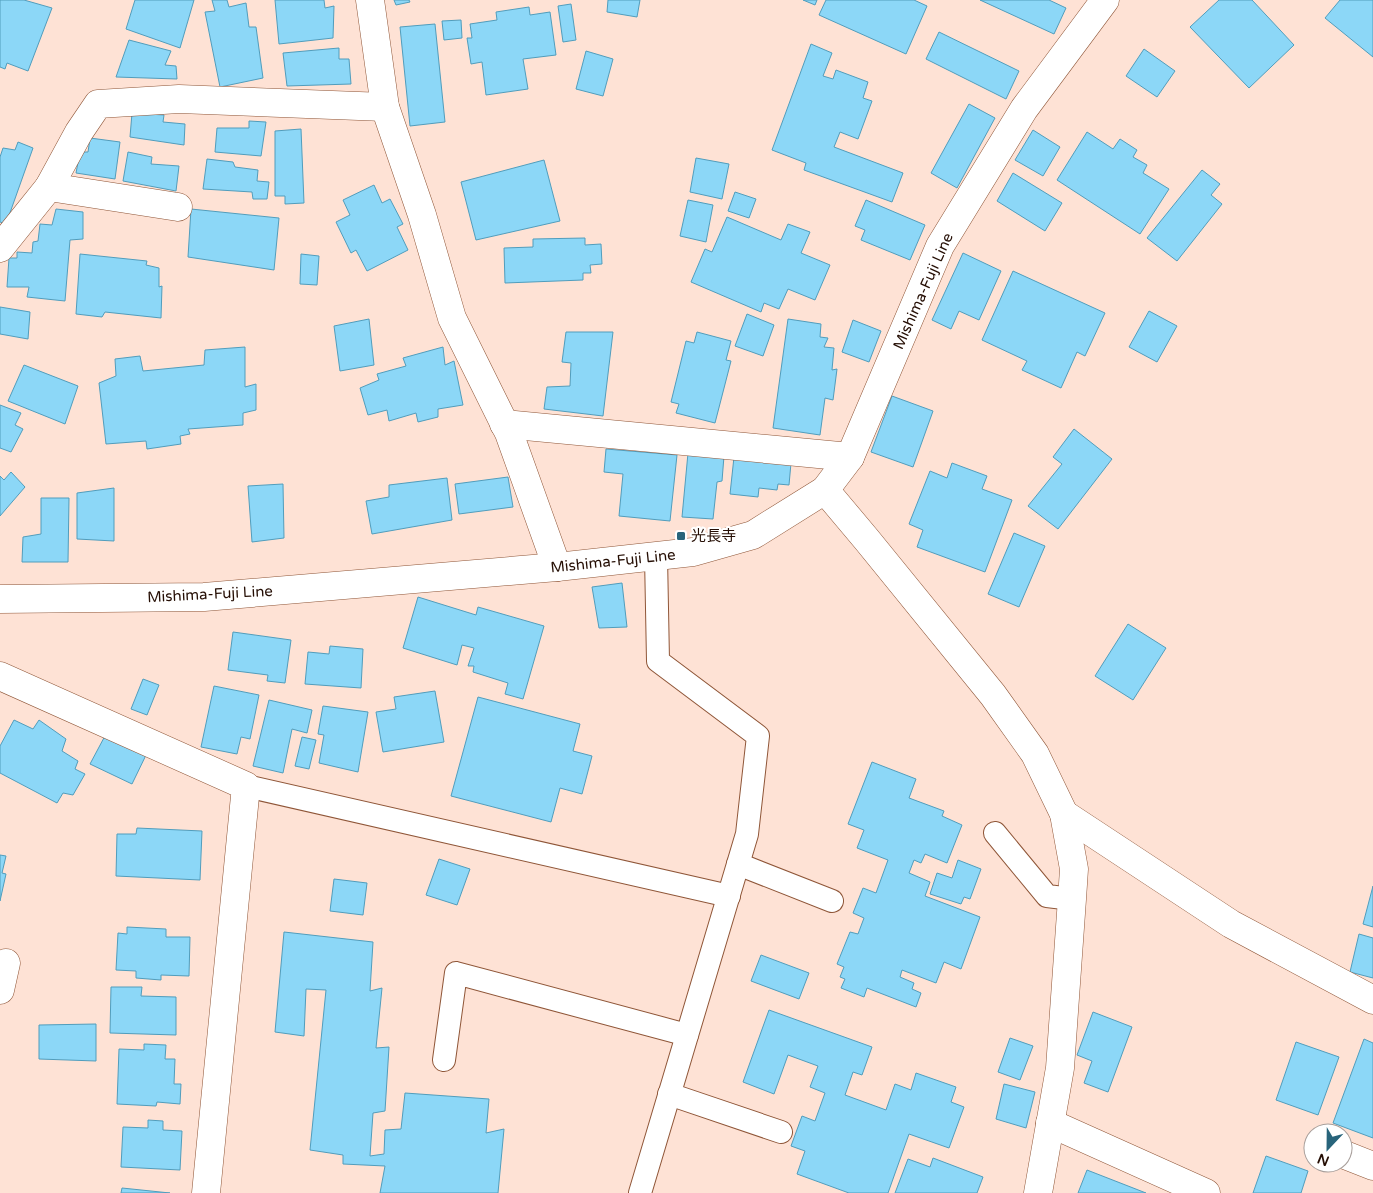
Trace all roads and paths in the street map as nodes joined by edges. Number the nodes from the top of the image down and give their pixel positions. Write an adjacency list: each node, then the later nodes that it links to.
1 (370, 0): 3 (street)
2 (1105, 0): 8 (street, Mishima-Fuji Line)
3 (385, 107): 4 (street); 7 (street)
4 (49, 187): 5 (street); 6 (street)
5 (178, 207)
6 (0, 248)
7 (504, 424): 8 (street); 11 (street)
8 (850, 457): 9 (street, Mishima-Fuji Line)
9 (825, 490): 10 (street, Mishima-Fuji Line); 15 (street)
10 (656, 556): 11 (street, Mishima-Fuji Line); 17 (lane)
11 (557, 567): 12 (street, Mishima-Fuji Line)
12 (0, 600)
13 (0, 676): 14 (street)
14 (246, 786): 18 (lane); 31 (street)
15 (1064, 814): 19 (street); 23 (street)
16 (995, 833): 19 (lane)
17 (738, 864): 18 (lane); 20 (lane)
18 (729, 896): 24 (lane)
19 (1072, 899): 27 (street)
20 (832, 901)
21 (6, 963): 22 (street)
22 (0, 990)
23 (1373, 1000)
24 (687, 1035): 25 (lane); 26 (lane)
25 (444, 1060)
26 (670, 1094): 28 (lane); 32 (lane)
27 (1050, 1123): 33 (street); 34 (street)
28 (781, 1132)
29 (1353, 1158): 30 (street)
30 (1373, 1166)
31 (206, 1193)
32 (640, 1193)
33 (1038, 1193)
34 (1206, 1193)

